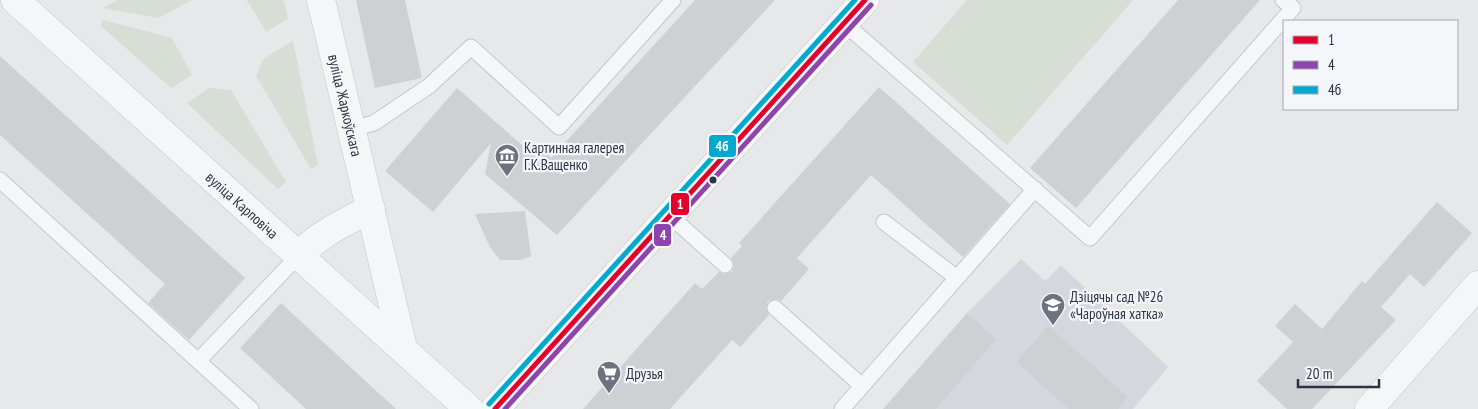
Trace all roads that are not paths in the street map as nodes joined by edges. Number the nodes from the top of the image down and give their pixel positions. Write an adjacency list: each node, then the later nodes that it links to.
1 (15, 0): 13 (street, вуліца Карповіча)
2 (321, 0): 7 (street, вуліца Жаркоўскага)
3 (673, 0): 7 (lane)
4 (865, 0): 6 (main road)
5 (1283, 0): 9 (lane)
6 (844, 23): 9 (lane); 11 (main road)
7 (352, 129): 10 (street, вуліца Жаркоўскага)
8 (0, 180): 19 (lane)
9 (1035, 189): 15 (lane)
10 (371, 209): 13 (street); 18 (street, вуліца Жаркоўскага)
11 (669, 215): 14 (lane); 23 (main road)
12 (884, 222): 15 (lane)
13 (299, 255): 18 (street, вуліца Карповіча); 19 (lane)
14 (725, 265)
15 (957, 278): 20 (lane)
16 (1478, 285): 25 (street)
17 (775, 308): 20 (lane)
18 (403, 348): 22 (street, вуліца Карповіча)
19 (198, 361): 21 (lane)
20 (862, 386): 24 (lane)
21 (251, 409)
22 (469, 409)
23 (495, 409)
24 (842, 409)
25 (1369, 409)

